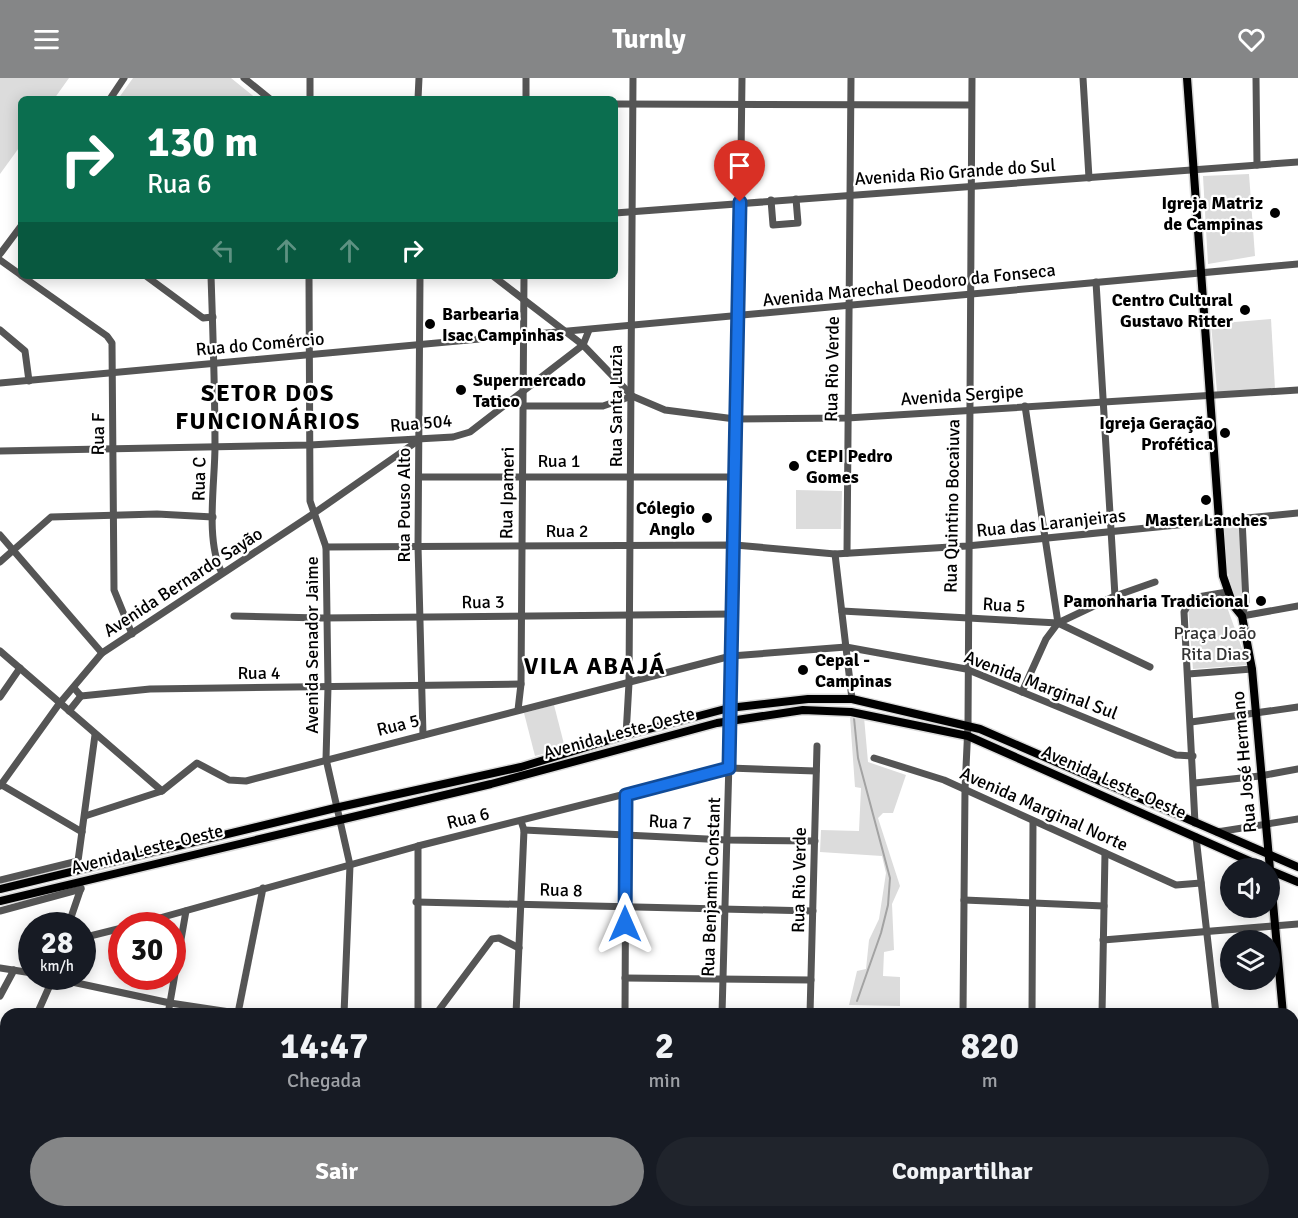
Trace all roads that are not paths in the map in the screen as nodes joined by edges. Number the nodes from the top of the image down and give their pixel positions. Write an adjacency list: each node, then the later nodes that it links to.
1 (124, 78): 13 (street)
2 (244, 78): 14 (street)
3 (310, 78): 15 (street)
4 (419, 78): 16 (street)
5 (526, 78): 17 (street)
6 (633, 78): 19 (street, Rua Santa Luzia)
7 (742, 78): 20 (street, Rua Benjamin Constant)
8 (851, 78): 21 (street, Rua Rio Verde)
9 (972, 78): 22 (street, Rua Quintino Bocaiuva)
10 (1083, 78): 26 (street)
11 (1187, 78): 25 (main road, Rua José Hermano)
12 (1256, 78): 24 (street)
13 (112, 96)
14 (266, 96)
15 (310, 96)
16 (418, 96)
17 (526, 96)
18 (618, 104): 19 (street)
19 (634, 104): 20 (street); 32 (street, Rua Santa Luzia)
20 (742, 104): 21 (street); 31 (street, Rua Benjamin Constant)
21 (852, 105): 22 (street); 28 (street, Rua Rio Verde)
22 (971, 105): 27 (street, Rua Quintino Bocaiuva)
23 (1298, 162): 24 (street, Avenida Rio Grande do Sul)
24 (1257, 165): 25 (street, Avenida Rio Grande do Sul)
25 (1193, 170): 26 (street, Avenida Rio Grande do Sul); 39 (main road, Rua José Hermano)
26 (1089, 178): 27 (street, Avenida Rio Grande do Sul)
27 (971, 187): 28 (street, Avenida Rio Grande do Sul); 48 (street, Rua Quintino Bocaiuva)
28 (851, 195): 29 (street, Avenida Rio Grande do Sul); 50 (street, Rua Rio Verde)
29 (796, 199): 30 (street, Avenida Rio Grande do Sul); 30 (street)
30 (771, 200): 31 (street, Avenida Rio Grande do Sul)
31 (740, 202): 32 (street, Avenida Rio Grande do Sul); 51 (street, Rua Benjamin Constant)
32 (632, 212): 33 (street, Avenida Rio Grande do Sul); 53 (street, Rua Santa Luzia)
33 (618, 213)
34 (18, 229): 35 (street)
35 (0, 254)
36 (0, 260): 38 (street, Rua F)
37 (1298, 264): 39 (street, Avenida Marechal Deodoro da Fonseca)
38 (18, 273)
39 (1201, 273): 47 (street, Avenida Marechal Deodoro da Fonseca); 69 (main road, Rua José Hermano)
40 (26, 279): 63 (street, Rua F)
41 (150, 279): 52 (street)
42 (212, 279): 52 (street, Rua C)
43 (309, 279): 60 (street, Avenida Senador Jaime)
44 (420, 279): 59 (street, Rua Pouso Alto)
45 (497, 279): 49 (street)
46 (524, 279): 49 (street, Rua Ipameri)
47 (1096, 282): 48 (street, Avenida Marechal Deodoro da Fonseca); 71 (street)
48 (969, 293): 50 (street, Avenida Marechal Deodoro da Fonseca); 74 (street, Rua Quintino Bocaiuva)
49 (524, 299): 56 (street); 57 (street, Rua Ipameri)
50 (848, 306): 51 (street, Avenida Marechal Deodoro da Fonseca); 75 (street, Rua Rio Verde)
51 (740, 316): 53 (street, Avenida Marechal Deodoro da Fonseca); 76 (street, Rua Benjamin Constant)
52 (213, 317): 61 (street, Rua C)
53 (631, 327): 55 (street, Avenida Marechal Deodoro da Fonseca); 62 (street, Rua Santa Luzia)
54 (0, 330): 65 (street)
55 (589, 330): 56 (street, Avenida Marechal Deodoro da Fonseca); 58 (street)
56 (567, 332): 57 (street, Avenida Marechal Deodoro da Fonseca); 58 (street)
57 (523, 336): 59 (street, Rua do Comércio); 67 (street, Rua Ipameri)
58 (583, 345): 64 (street); 67 (street, Rua 504)
59 (420, 346): 60 (street, Rua do Comércio); 77 (street, Rua Pouso Alto)
60 (309, 354): 61 (street, Rua do Comércio); 79 (street, Avenida Senador Jaime)
61 (214, 363): 63 (street, Rua do Comércio); 80 (street, Rua C)
62 (632, 370): 64 (street); 70 (street, Rua Santa Luzia)
63 (114, 373): 65 (street, Rua do Comércio); 81 (street, Rua F)
64 (613, 374): 70 (street)
65 (29, 381): 66 (street, Rua do Comércio)
66 (0, 383)
67 (524, 390): 72 (street, Rua Ipameri); 77 (street, Rua 504)
68 (1298, 390): 69 (street, Avenida Sergipe)
69 (1210, 394): 71 (street, Avenida Sergipe); 93 (main road, Rua José Hermano)
70 (632, 396): 72 (street); 76 (street, Avenida Sergipe); 86 (street, Rua Santa Luzia)
71 (1103, 401): 73 (street, Avenida Sergipe); 94 (street)
72 (524, 406): 84 (street, Rua Ipameri)
73 (1025, 406): 74 (street, Avenida Sergipe); 96 (street)
74 (968, 410): 75 (street, Avenida Sergipe); 101 (street, Rua Quintino Bocaiuva)
75 (847, 418): 76 (street, Avenida Sergipe); 104 (street, Rua Rio Verde)
76 (735, 419): 87 (street, Rua Benjamin Constant)
77 (419, 440): 78 (street, Rua 504); 83 (street, Avenida Bernardo Sayão); 85 (street, Rua Pouso Alto)
78 (392, 442): 79 (street, Rua 504); 83 (street)
79 (310, 445): 80 (street, Rua 504); 89 (street, Avenida Senador Jaime)
80 (215, 447): 81 (street, Rua 504); 91 (street, Rua C)
81 (113, 449): 82 (street, Rua 504); 90 (street, Rua F)
82 (0, 451)
83 (395, 458): 89 (street, Avenida Bernardo Sayão)
84 (523, 476): 85 (street, Rua 1); 86 (street, Rua 1); 99 (street, Rua Ipameri)
85 (419, 477): 98 (street, Rua Pouso Alto)
86 (631, 477): 87 (street, Rua 1); 100 (street, Rua Santa Luzia)
87 (735, 477): 97 (street, Rua Benjamin Constant)
88 (1298, 513): 92 (street, Rua das Laranjeiras)
89 (313, 514): 102 (street, Avenida Senador Jaime); 107 (street, Avenida Bernardo Sayão)
90 (112, 515): 91 (street); 103 (street); 122 (street, Rua F)
91 (213, 517): 107 (street, Rua C)
92 (1242, 519): 93 (street, Rua das Laranjeiras); 117 (street, Rua José Hermano)
93 (1219, 521): 94 (street, Rua das Laranjeiras); 109 (main road, Rua José Hermano)
94 (1111, 532): 96 (street, Rua das Laranjeiras); 110 (street)
95 (0, 535): 103 (street)
96 (1045, 538): 101 (street, Rua das Laranjeiras); 121 (street)
97 (735, 545): 100 (street, Rua 2); 105 (street, Rua das Laranjeiras); 113 (street, Rua Benjamin Constant)
98 (418, 546): 99 (street, Rua 2); 102 (street, Rua 2); 118 (street, Rua Pouso Alto)
99 (521, 546): 100 (street, Rua 2); 116 (street, Rua Ipameri)
100 (630, 546): 114 (street, Rua Santa Luzia)
101 (967, 546): 104 (street, Rua das Laranjeiras); 120 (street, Rua Quintino Bocaiuva)
102 (326, 547): 119 (street, Avenida Senador Jaime)
103 (13, 549): 106 (street); 125 (street)
104 (847, 553): 105 (street, Rua das Laranjeiras)
105 (835, 554): 112 (street)
106 (0, 562)
107 (222, 573): 122 (street, Avenida Bernardo Sayão)
108 (1155, 582): 110 (street, Rua 5)
109 (1227, 592): 117 (main road, Rua José Hermano); 131 (street)
110 (1115, 596): 121 (street, Rua 5)
111 (1298, 606): 117 (street)
112 (842, 611): 120 (street, Rua 5); 123 (street)
113 (733, 614): 114 (street, Rua 3); 126 (street, Rua Benjamin Constant)
114 (630, 615): 116 (street, Rua 3); 132 (street, Rua Santa Luzia)
115 (234, 616): 119 (street, Rua 3)
116 (521, 616): 118 (street, Rua 3); 133 (street, Rua Ipameri)
117 (1242, 616): 130 (main road, Rua José Hermano)
118 (419, 617): 119 (street, Rua 3); 134 (street, Rua Pouso Alto)
119 (327, 618): 135 (street, Avenida Senador Jaime)
120 (966, 618): 121 (street, Rua 5); 129 (street, Rua Quintino Bocaiuva)
121 (1058, 623): 128 (street); 137 (street)
122 (132, 634): 125 (street, Avenida Bernardo Sayão)
123 (846, 647): 126 (street, Avenida Marginal Sul); 129 (street, Avenida Marginal Sul); 140 (street)
124 (0, 651): 127 (street)
125 (102, 653): 136 (street, Avenida Bernardo Sayão)
126 (731, 656): 132 (street, Rua 5); 143 (street, Rua Benjamin Constant)
127 (20, 668): 139 (street); 141 (street)
128 (1150, 668)
129 (966, 669): 137 (street, Avenida Marginal Sul); 149 (street, Rua Quintino Bocaiuva)
130 (1252, 669): 131 (street); 146 (main road, Rua José Hermano)
131 (1188, 674): 148 (street)
132 (629, 683): 144 (street, Rua 5); 152 (street, Rua Santa Luzia)
133 (521, 684): 134 (street, Rua 4); 144 (street, Rua Ipameri)
134 (421, 686): 135 (street, Rua 4); 151 (street, Rua Pouso Alto)
135 (328, 687): 138 (street, Rua 4); 157 (street, Avenida Senador Jaime)
136 (74, 688): 138 (street); 141 (street, Avenida Bernardo Sayão)
137 (1022, 692): 155 (street, Avenida Marginal Sul)
138 (81, 696): 145 (street)
139 (0, 697)
140 (852, 699): 143 (main road, Avenida Leste-Oeste); 149 (main road, Avenida Leste-Oeste)
141 (59, 704): 145 (street); 163 (street, Avenida Bernardo Sayão)
142 (1298, 707): 146 (street)
143 (729, 708): 147 (street, Rua Benjamin Constant); 152 (main road, Avenida Leste-Oeste)
144 (518, 710): 151 (street, Rua 5)
145 (69, 711): 150 (street)
146 (1256, 714): 148 (street); 161 (main road, Rua José Hermano)
147 (729, 721): 153 (main road, Avenida Leste-Oeste); 158 (street, Rua Benjamin Constant); 169 (main road, Avenida Leste-Oeste)
148 (1191, 722): 155 (street)
149 (968, 725): 153 (street, Rua Quintino Bocaiuva); 173 (main road, Avenida Leste-Oeste)
150 (95, 735): 165 (street); 168 (street)
151 (423, 735): 157 (street, Rua 5)
152 (626, 735): 167 (main road, Avenida Leste-Oeste)
153 (968, 736): 164 (street, Rua Quintino Bocaiuva); 179 (main road, Avenida Leste-Oeste)
154 (817, 746): 160 (street, Rua Rio Verde)
155 (1193, 756): 162 (street)
156 (874, 758): 164 (street, Avenida Marginal Norte)
157 (326, 759): 165 (street, Rua 5); 167 (street, Avenida Senador Jaime)
158 (729, 768): 160 (street, Rua 6); 166 (street, Rua 6); 180 (street, Rua Benjamin Constant)
159 (1298, 769): 161 (street)
160 (816, 771): 181 (street, Rua Rio Verde)
161 (1260, 776): 162 (street); 174 (main road, Rua José Hermano)
162 (1195, 783): 173 (street)
163 (0, 785): 176 (street)
164 (964, 789): 171 (street, Avenida Marginal Norte); 197 (street)
165 (162, 791): 168 (street, Rua 5)
166 (626, 795): 172 (street, Rua 6); 178 (street)
167 (339, 807): 169 (street, Avenida Senador Jaime); 187 (main road, Avenida Leste-Oeste)
168 (85, 816): 176 (street)
169 (341, 819): 188 (street, Avenida Senador Jaime); 194 (main road, Avenida Leste-Oeste)
170 (1298, 819): 174 (street)
171 (1033, 820): 183 (street, Avenida Marginal Norte); 200 (street)
172 (521, 821): 175 (street); 182 (street, Rua 6)
173 (1195, 823): 177 (main road, Avenida Leste-Oeste)
174 (1265, 824): 177 (street); 184 (main road, Rua José Hermano)
175 (524, 830): 178 (street, Rua 7); 201 (street)
176 (82, 832): 187 (street)
177 (1217, 832): 184 (main road, Avenida Leste-Oeste)
178 (626, 835): 180 (street, Rua 7); 202 (street)
179 (1196, 837): 185 (main road, Avenida Leste-Oeste); 193 (street)
180 (727, 840): 181 (street, Rua 7); 204 (street, Rua Benjamin Constant)
181 (814, 841): 207 (street, Rua Rio Verde)
182 (418, 846): 188 (street, Rua 6); 199 (street)
183 (1105, 853): 193 (street, Avenida Marginal Norte); 203 (street)
184 (1268, 854): 186 (main road, Rua José Hermano); 189 (main road, Avenida Leste-Oeste)
185 (1242, 858)
186 (1268, 858)
187 (79, 865): 191 (street, Avenida Leste-Oeste); 196 (main road, Avenida Leste-Oeste)
188 (350, 865): 195 (street, Rua 6); 230 (street, Avenida Senador Jaime)
189 (1298, 867)
190 (1280, 875): 192 (main road, Avenida Leste-Oeste)
191 (0, 880)
192 (1298, 882)
193 (1201, 883): 213 (street)
194 (81, 885): 198 (main road, Avenida Leste-Oeste); 205 (street); 208 (street)
195 (263, 888): 206 (street, Rua 6); 229 (street)
196 (0, 889)
197 (964, 900): 200 (street); 237 (street)
198 (0, 901)
199 (416, 902): 201 (street, Rua 8); 231 (street)
200 (1033, 903): 203 (street); 238 (street)
201 (521, 904): 202 (street, Rua 8); 215 (street)
202 (625, 906): 204 (street, Rua 8); 219 (street)
203 (1104, 906): 214 (street)
204 (725, 908): 207 (street, Rua 8); 220 (street, Rua Benjamin Constant)
205 (0, 911)
206 (186, 911): 209 (street, Rua 6); 225 (street)
207 (813, 911): 221 (street, Rua Rio Verde)
208 (72, 912)
209 (182, 912)
210 (1274, 918): 212 (main road, Rua José Hermano)
211 (1298, 924): 212 (street)
212 (1275, 927): 213 (street); 241 (main road, Rua José Hermano)
213 (1207, 932): 214 (street); 240 (street)
214 (1103, 940): 239 (street)
215 (519, 948): 232 (street); 233 (street)
216 (0, 968): 217 (street)
217 (14, 970): 218 (street); 224 (street)
218 (18, 970)
219 (625, 978): 220 (street); 234 (street)
220 (723, 979): 221 (street); 235 (street, Rua Benjamin Constant)
221 (811, 980): 236 (street, Rua Rio Verde)
222 (96, 987): 225 (street)
223 (48, 990): 226 (street)
224 (0, 996)
225 (170, 1003): 227 (street); 228 (street)
226 (40, 1008)
227 (169, 1008)
228 (202, 1008)
229 (242, 1008)
230 (344, 1008)
231 (418, 1008)
232 (440, 1008)
233 (516, 1008)
234 (625, 1008)
235 (722, 1008)
236 (810, 1008)
237 (963, 1008)
238 (1032, 1008)
239 (1102, 1008)
240 (1215, 1008)
241 (1282, 1008)

